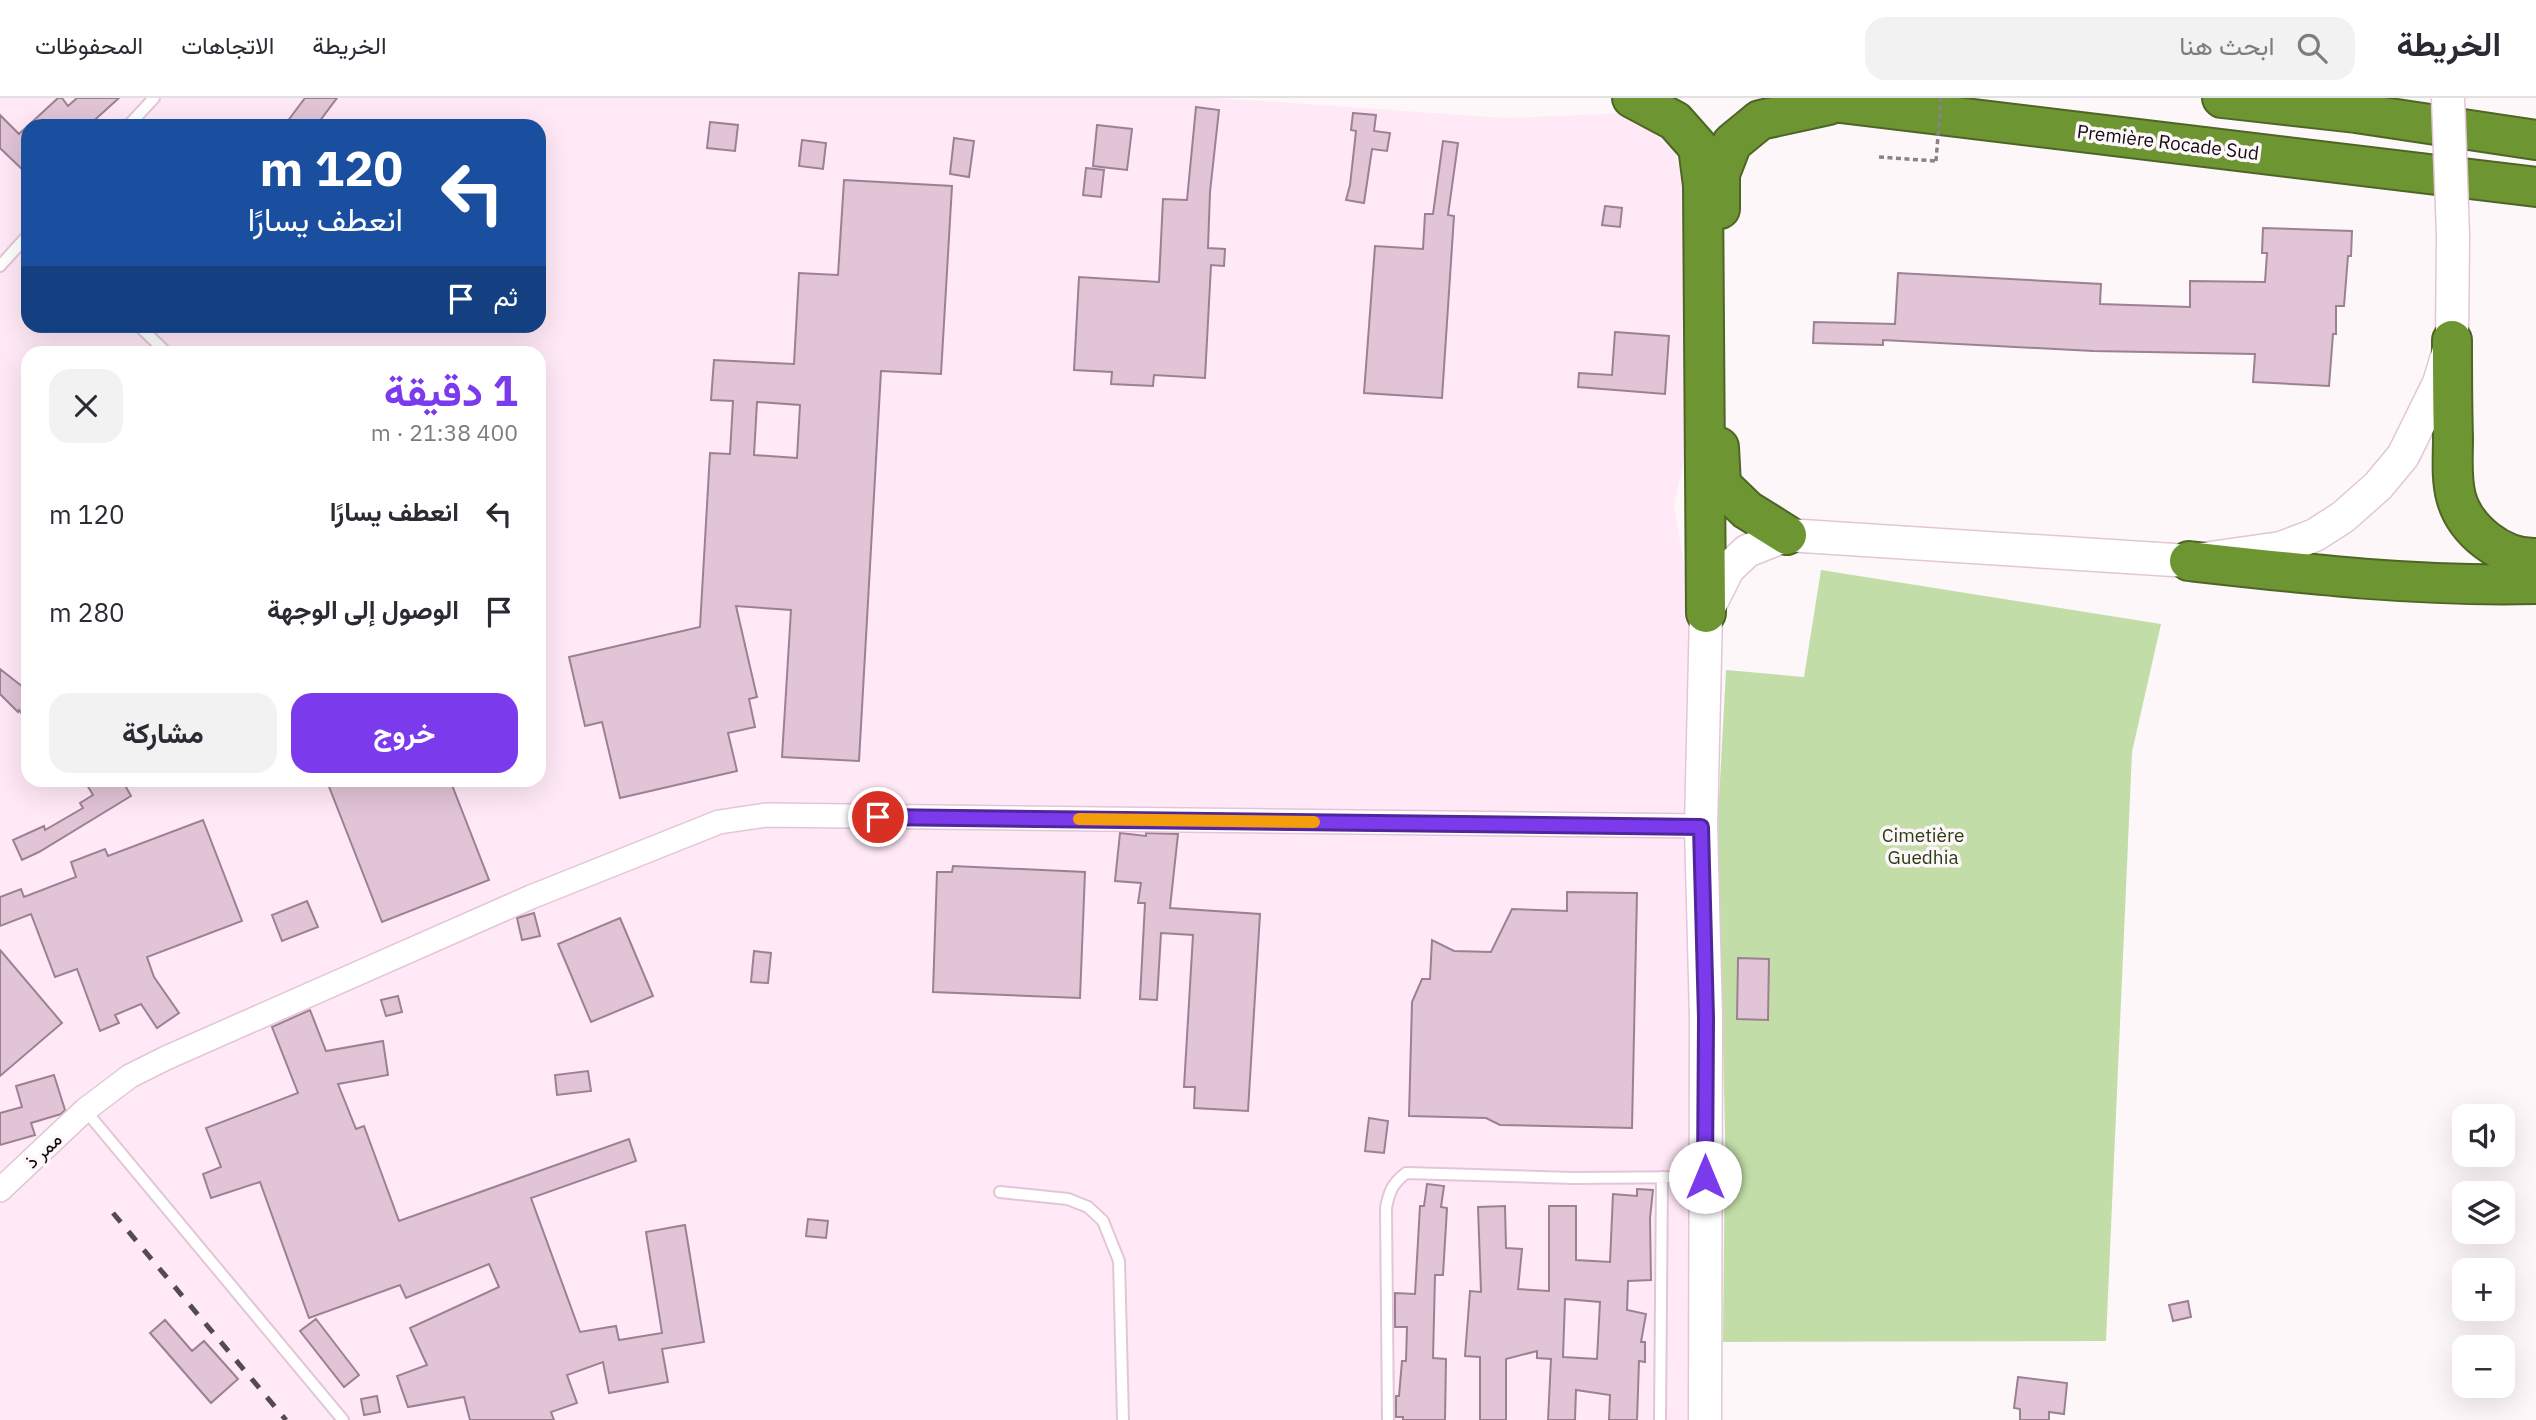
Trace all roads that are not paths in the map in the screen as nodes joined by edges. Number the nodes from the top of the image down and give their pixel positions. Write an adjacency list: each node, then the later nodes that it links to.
1 (154, 98): 7 (lane)
2 (1632, 98): 19 (highway)
3 (1799, 98): 6 (highway, Première Rocade Sud)
4 (2222, 98): 8 (highway)
5 (2448, 98): 13 (main road, bridge)
6 (1838, 103): 9 (highway, Première Rocade Sud); 15 (highway)
7 (134, 119)
8 (2536, 140)
9 (2536, 187)
10 (21, 243): 11 (lane)
11 (0, 266)
12 (146, 333): 14 (lane)
13 (2452, 340): 16 (highway); 17 (main road)
14 (160, 346)
15 (1787, 534): 17 (main road); 19 (main road)
16 (2536, 558)
17 (2189, 561): 18 (highway)
18 (2536, 584)
19 (1706, 612): 20 (main road)
20 (1701, 827): 21 (street, ممر ذ); 23 (main road)
21 (85, 1110): 24 (street, ممر ذ); 26 (lane)
22 (1662, 1177): 23 (lane); 28 (lane); 29 (lane)
23 (1705, 1177): 30 (main road)
24 (0, 1190)
25 (1000, 1192): 27 (lane)
26 (342, 1420)
27 (1123, 1420)
28 (1388, 1420)
29 (1660, 1420)
30 (1705, 1420)

